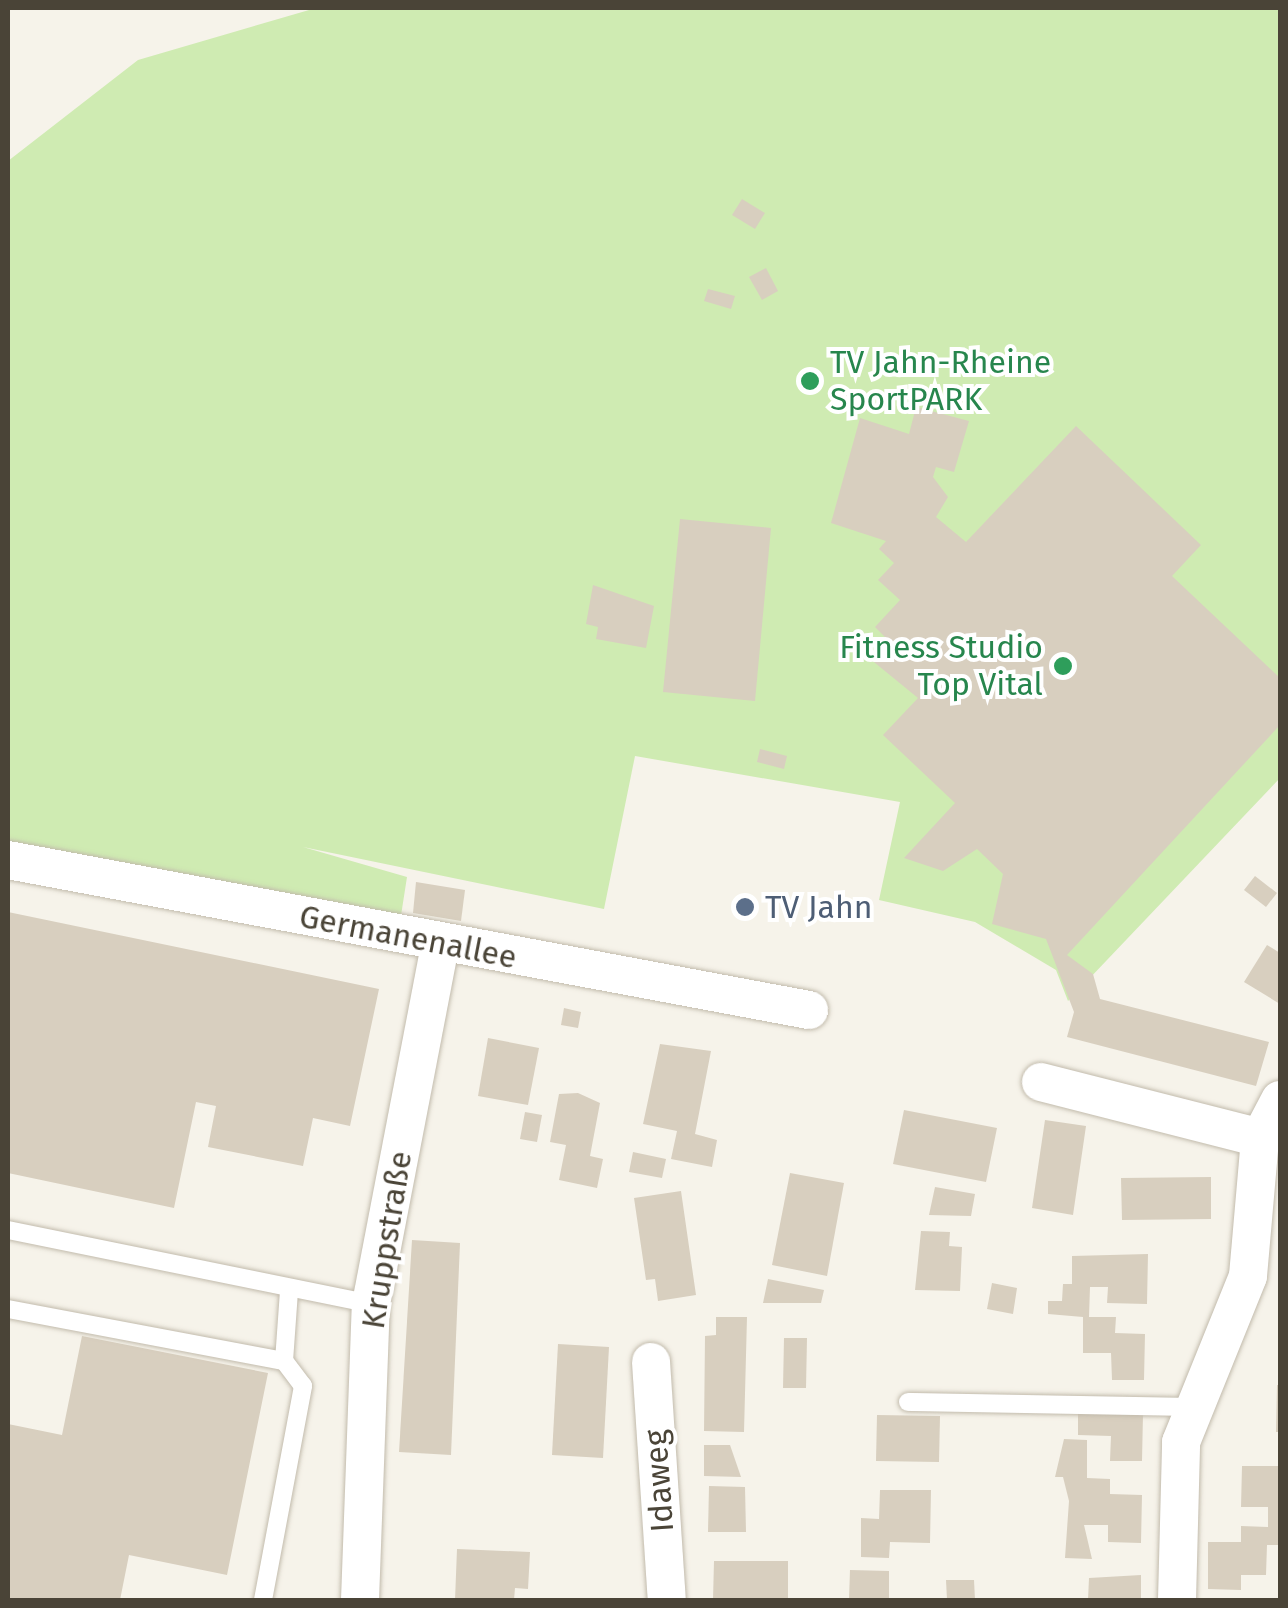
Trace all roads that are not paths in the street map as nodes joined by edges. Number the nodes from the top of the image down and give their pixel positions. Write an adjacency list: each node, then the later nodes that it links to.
1 (8, 860): 2 (street, Germanenallee)
2 (440, 944): 3 (street, Germanenallee); 10 (street, Kruppstraße)
3 (809, 1010)
4 (1042, 1082): 6 (street)
5 (1280, 1100): 6 (street)
6 (1260, 1138): 8 (street)
7 (8, 1230): 9 (lane)
8 (1264, 1276): 15 (street)
9 (289, 1292): 10 (lane); 12 (lane)
10 (371, 1304): 17 (street, Kruppstraße)
11 (8, 1309): 12 (lane)
12 (284, 1362): 16 (lane)
13 (651, 1362): 18 (street, Idaweg)
14 (908, 1402): 15 (lane)
15 (1197, 1407): 19 (street)
16 (263, 1600)
17 (360, 1600)
18 (667, 1600)
19 (1177, 1600)

